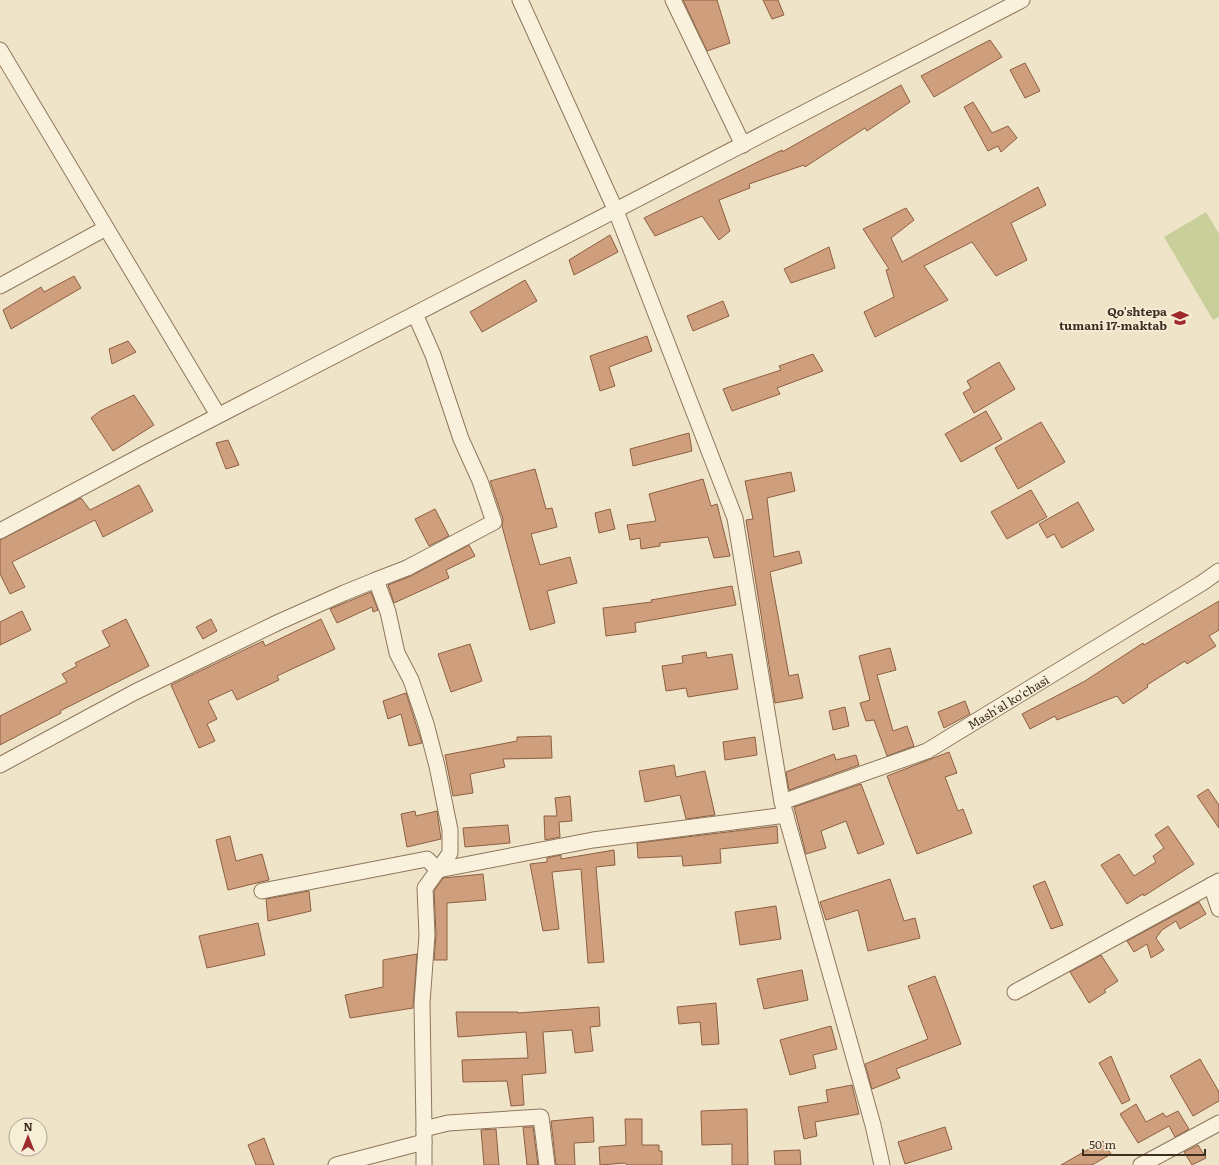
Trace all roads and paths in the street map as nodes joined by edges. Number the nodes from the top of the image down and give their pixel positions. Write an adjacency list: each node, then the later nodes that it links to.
1 (520, 0): 6 (street)
2 (673, 0): 5 (street)
3 (1022, 0): 5 (street)
4 (0, 50): 7 (street)
5 (743, 145): 6 (street)
6 (616, 210): 9 (street); 15 (street)
7 (106, 228): 8 (street); 10 (street)
8 (0, 286)
9 (415, 314): 10 (street); 13 (street)
10 (218, 415): 11 (street)
11 (0, 531)
12 (1219, 571): 15 (street, Mash'al ko'chasi)
13 (376, 580): 14 (street); 16 (street)
14 (0, 765)
15 (784, 808): 16 (street, Mash'al ko'chasi); 26 (street)
16 (438, 870): 18 (street); 22 (street)
17 (1215, 883): 19 (street); 20 (street)
18 (262, 891)
19 (1219, 909)
20 (1015, 992)
21 (1219, 1123): 27 (street)
22 (424, 1136): 23 (street); 24 (street); 25 (street)
23 (336, 1165)
24 (424, 1165)
25 (547, 1165)
26 (882, 1165)
27 (1141, 1165)

